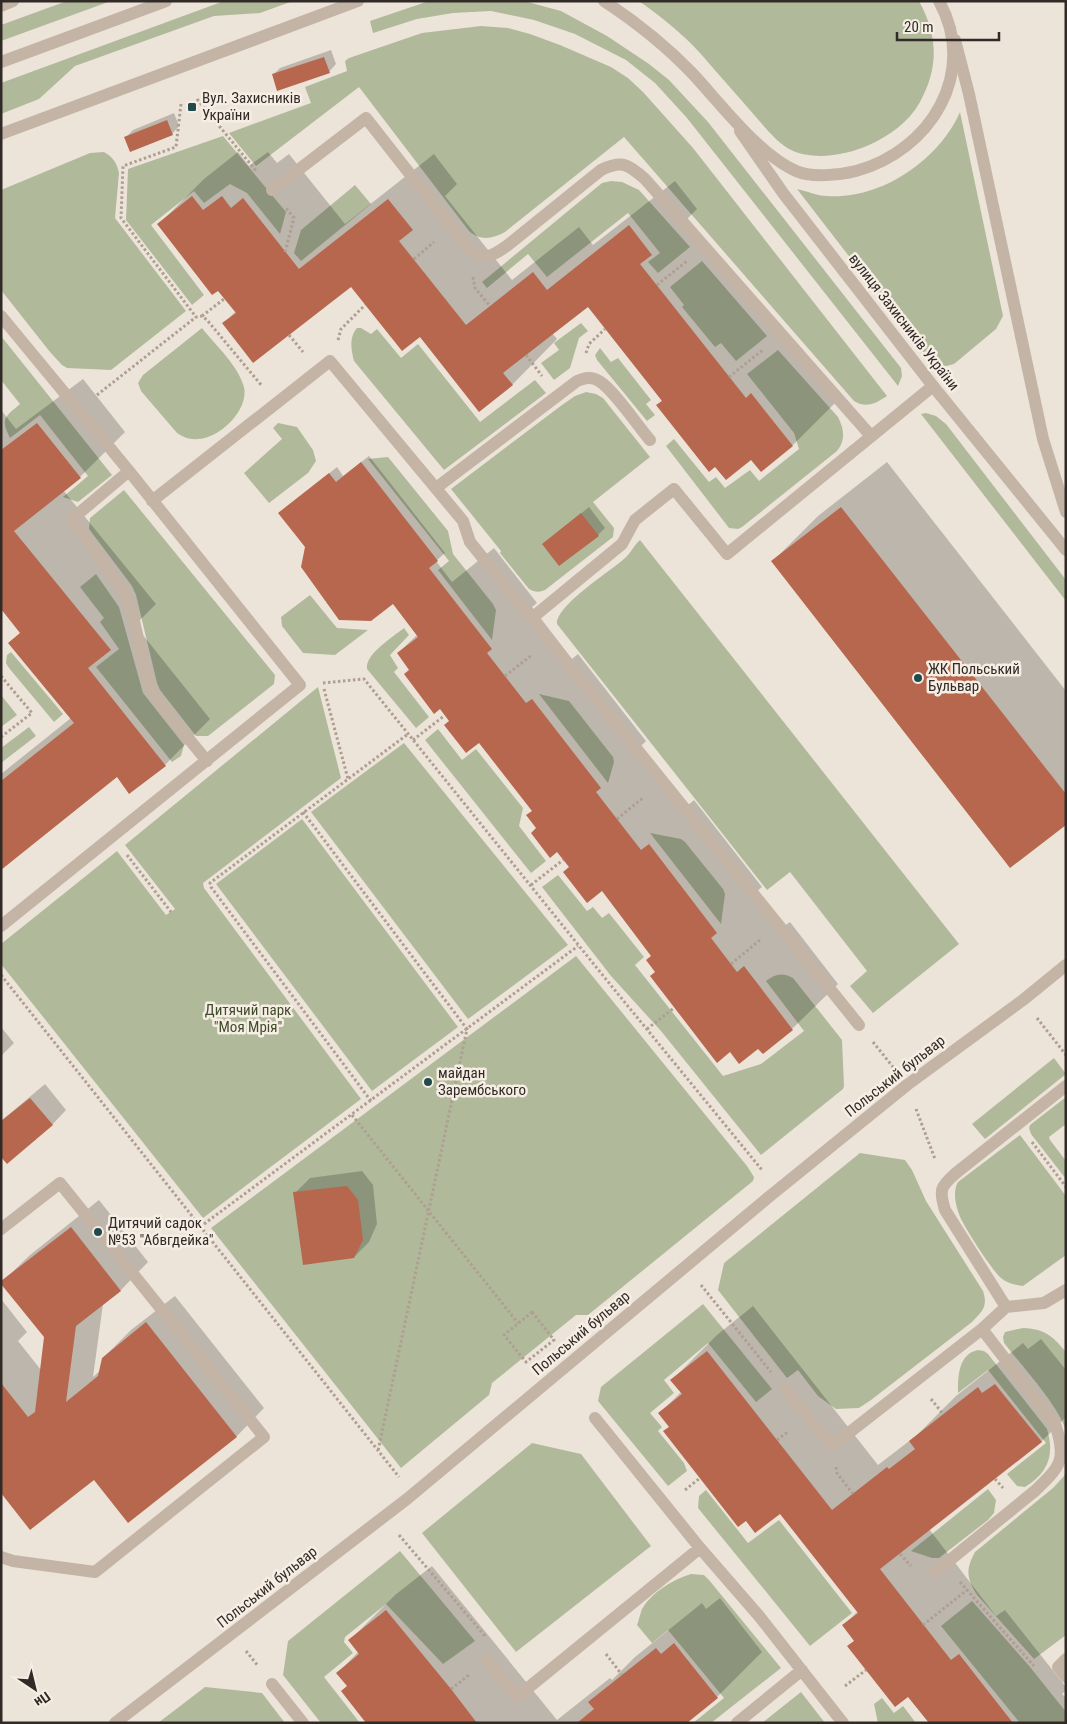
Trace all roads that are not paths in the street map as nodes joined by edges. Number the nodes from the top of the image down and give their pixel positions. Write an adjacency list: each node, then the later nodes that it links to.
1 (14, 1): 6 (street)
2 (166, 1): 8 (street)
3 (358, 1): 10 (street)
4 (604, 1): 9 (street, вулиця Захисників України)
5 (939, 1): 7 (street, вулиця Захисників України)
6 (1, 6)
7 (949, 24): 9 (street, вулиця Захисників України); 19 (street, вулиця Захисників України)
8 (1, 62)
9 (724, 109): 13 (street, вулиця Захисників України)
10 (1, 134)
11 (272, 190): 14 (street)
12 (1, 316): 16 (street)
13 (932, 386): 14 (street); 20 (street, вулиця Захисників України)
14 (871, 436): 21 (street)
15 (650, 440): 17 (street)
16 (129, 471): 18 (street); 22 (street)
17 (436, 488): 18 (street); 21 (street)
18 (152, 500): 22 (street)
19 (1066, 512)
20 (1066, 550)
21 (532, 618): 25 (street)
22 (207, 761): 23 (street)
23 (1, 926)
24 (1066, 965): 41 (street, Польський бульвар)
25 (860, 1024)
26 (1066, 1086): 29 (street)
27 (1, 1229): 34 (street)
28 (1066, 1290): 29 (street)
29 (1006, 1307): 30 (street)
30 (982, 1329): 31 (street); 35 (street)
31 (785, 1390)
32 (595, 1418): 33 (street)
33 (700, 1548): 37 (street); 38 (street)
34 (1, 1557)
35 (934, 1573)
36 (1066, 1659): 39 (street)
37 (488, 1660)
38 (802, 1670): 43 (street); 44 (street)
39 (1066, 1677)
40 (272, 1684): 42 (street)
41 (115, 1723)
42 (303, 1723)
43 (737, 1723)
44 (843, 1723)

